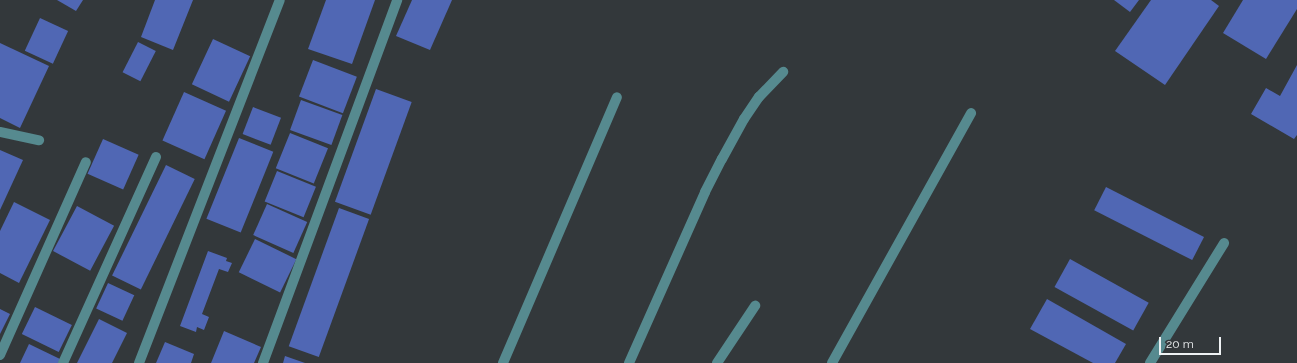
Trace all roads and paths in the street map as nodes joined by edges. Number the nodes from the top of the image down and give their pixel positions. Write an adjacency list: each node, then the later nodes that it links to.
1 (280, 0): 14 (street)
2 (397, 0): 15 (street)
3 (783, 72): 17 (street)
4 (617, 97): 16 (street)
5 (971, 113): 19 (street)
6 (0, 132): 7 (street)
7 (39, 140)
8 (156, 157): 13 (street)
9 (86, 162): 12 (street)
10 (1224, 243): 20 (street)
11 (755, 306): 18 (street)
12 (0, 355)
13 (63, 363)
14 (139, 363)
15 (263, 363)
16 (503, 363)
17 (629, 363)
18 (717, 363)
19 (832, 363)
20 (1150, 363)

